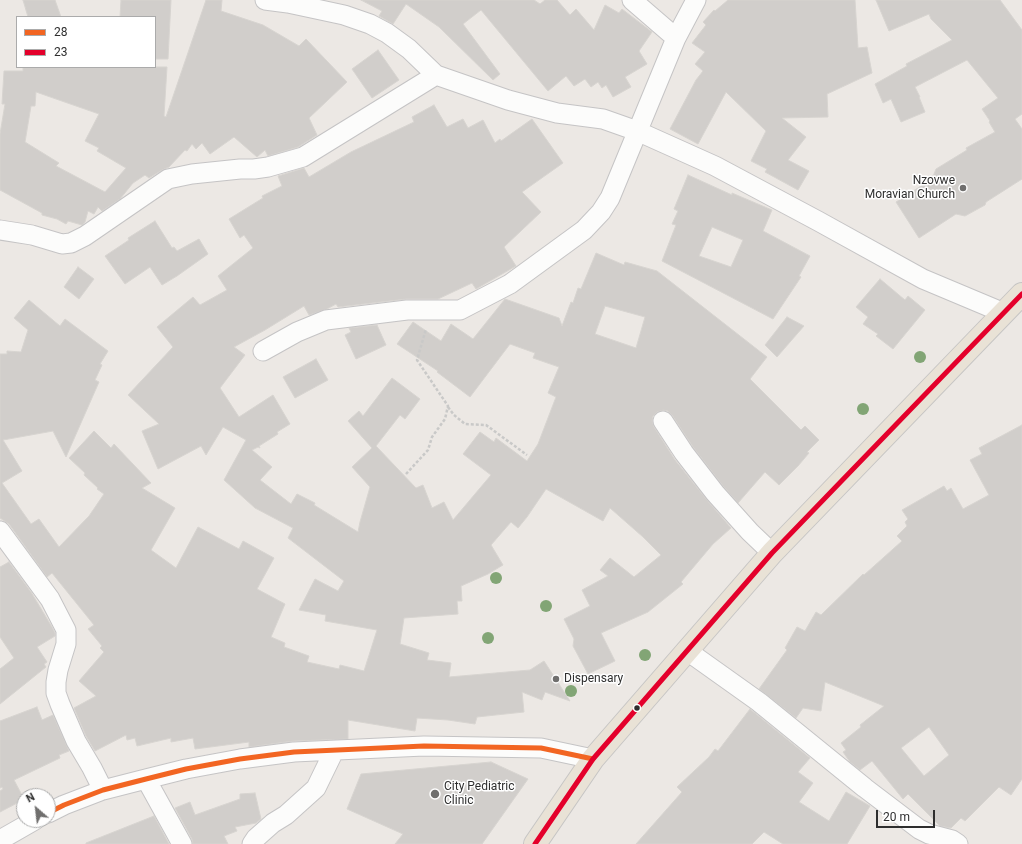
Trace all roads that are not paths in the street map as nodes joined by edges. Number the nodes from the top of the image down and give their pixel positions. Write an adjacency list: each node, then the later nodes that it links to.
1 (265, 0): 5 (street)
2 (632, 0): 4 (street)
3 (696, 0): 4 (street)
4 (676, 38): 6 (street)
5 (436, 75): 6 (street); 7 (street)
6 (638, 131): 9 (street); 10 (street)
7 (0, 230)
8 (1022, 294): 9 (highway)
9 (1004, 313): 13 (highway)
10 (263, 351)
11 (663, 421): 13 (street)
12 (0, 531): 18 (street)
13 (772, 553): 14 (highway)
14 (686, 650): 16 (highway); 21 (street)
15 (334, 751): 16 (street); 17 (street); 24 (street)
16 (593, 758): 25 (highway)
17 (146, 779): 18 (street); 23 (street)
18 (103, 790): 19 (street)
19 (56, 809)
20 (20, 828): 22 (street)
21 (926, 839): 26 (street)
22 (0, 840)
23 (182, 844)
24 (252, 844)
25 (535, 844)
26 (958, 844)

